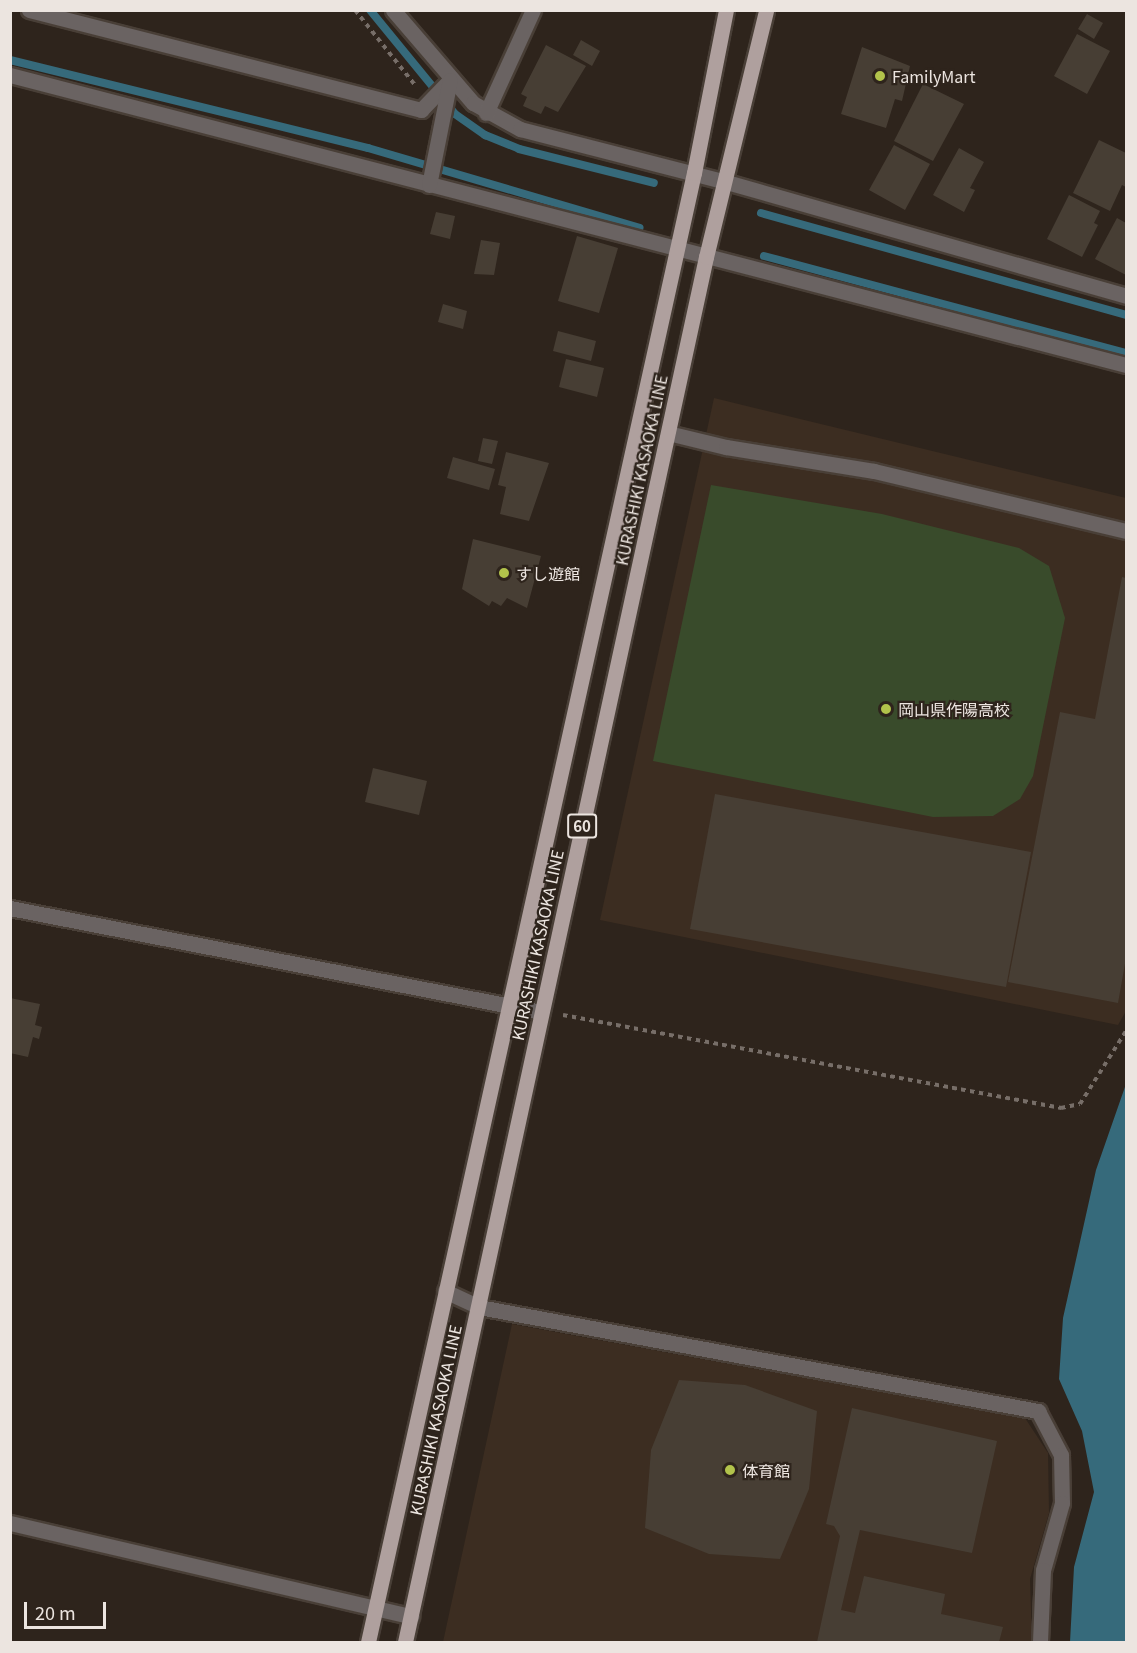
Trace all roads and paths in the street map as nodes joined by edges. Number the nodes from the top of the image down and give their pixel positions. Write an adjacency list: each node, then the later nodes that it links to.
1 (29, 10): 9 (street)
2 (355, 10): 9 (path)
3 (393, 10): 8 (street)
4 (533, 10): 10 (street)
5 (726, 10): 11 (main road, KURASHIKI KASAOKA LINE / 60)
6 (766, 10): 12 (main road, KURASHIKI KASAOKA LINE / 60)
7 (10, 75): 13 (street)
8 (449, 81): 9 (street); 10 (street); 13 (street)
9 (429, 102)
10 (486, 113): 11 (street)
11 (694, 173): 12 (street); 14 (main road, KURASHIKI KASAOKA LINE / 60)
12 (723, 181): 15 (main road, KURASHIKI KASAOKA LINE / 60); 16 (street)
13 (429, 184): 14 (street)
14 (677, 250): 15 (street); 21 (main road, KURASHIKI KASAOKA LINE / 60)
15 (706, 257): 17 (street); 18 (main road, KURASHIKI KASAOKA LINE / 60)
16 (1126, 296)
17 (1126, 365)
18 (668, 433): 19 (street); 22 (main road, KURASHIKI KASAOKA LINE / 60)
19 (1126, 531)
20 (10, 908): 21 (street)
21 (508, 1003): 22 (street); 24 (main road, KURASHIKI KASAOKA LINE / 60)
22 (541, 1011): 23 (path); 25 (main road, KURASHIKI KASAOKA LINE / 60)
23 (1126, 1031)
24 (445, 1291): 25 (street); 27 (main road, KURASHIKI KASAOKA LINE / 60)
25 (479, 1307): 28 (main road, KURASHIKI KASAOKA LINE / 60); 31 (street)
26 (10, 1523): 27 (street)
27 (375, 1608): 28 (street); 29 (main road, KURASHIKI KASAOKA LINE / 60)
28 (411, 1616): 30 (main road, KURASHIKI KASAOKA LINE / 60)
29 (368, 1642)
30 (405, 1642)
31 (1040, 1642)

